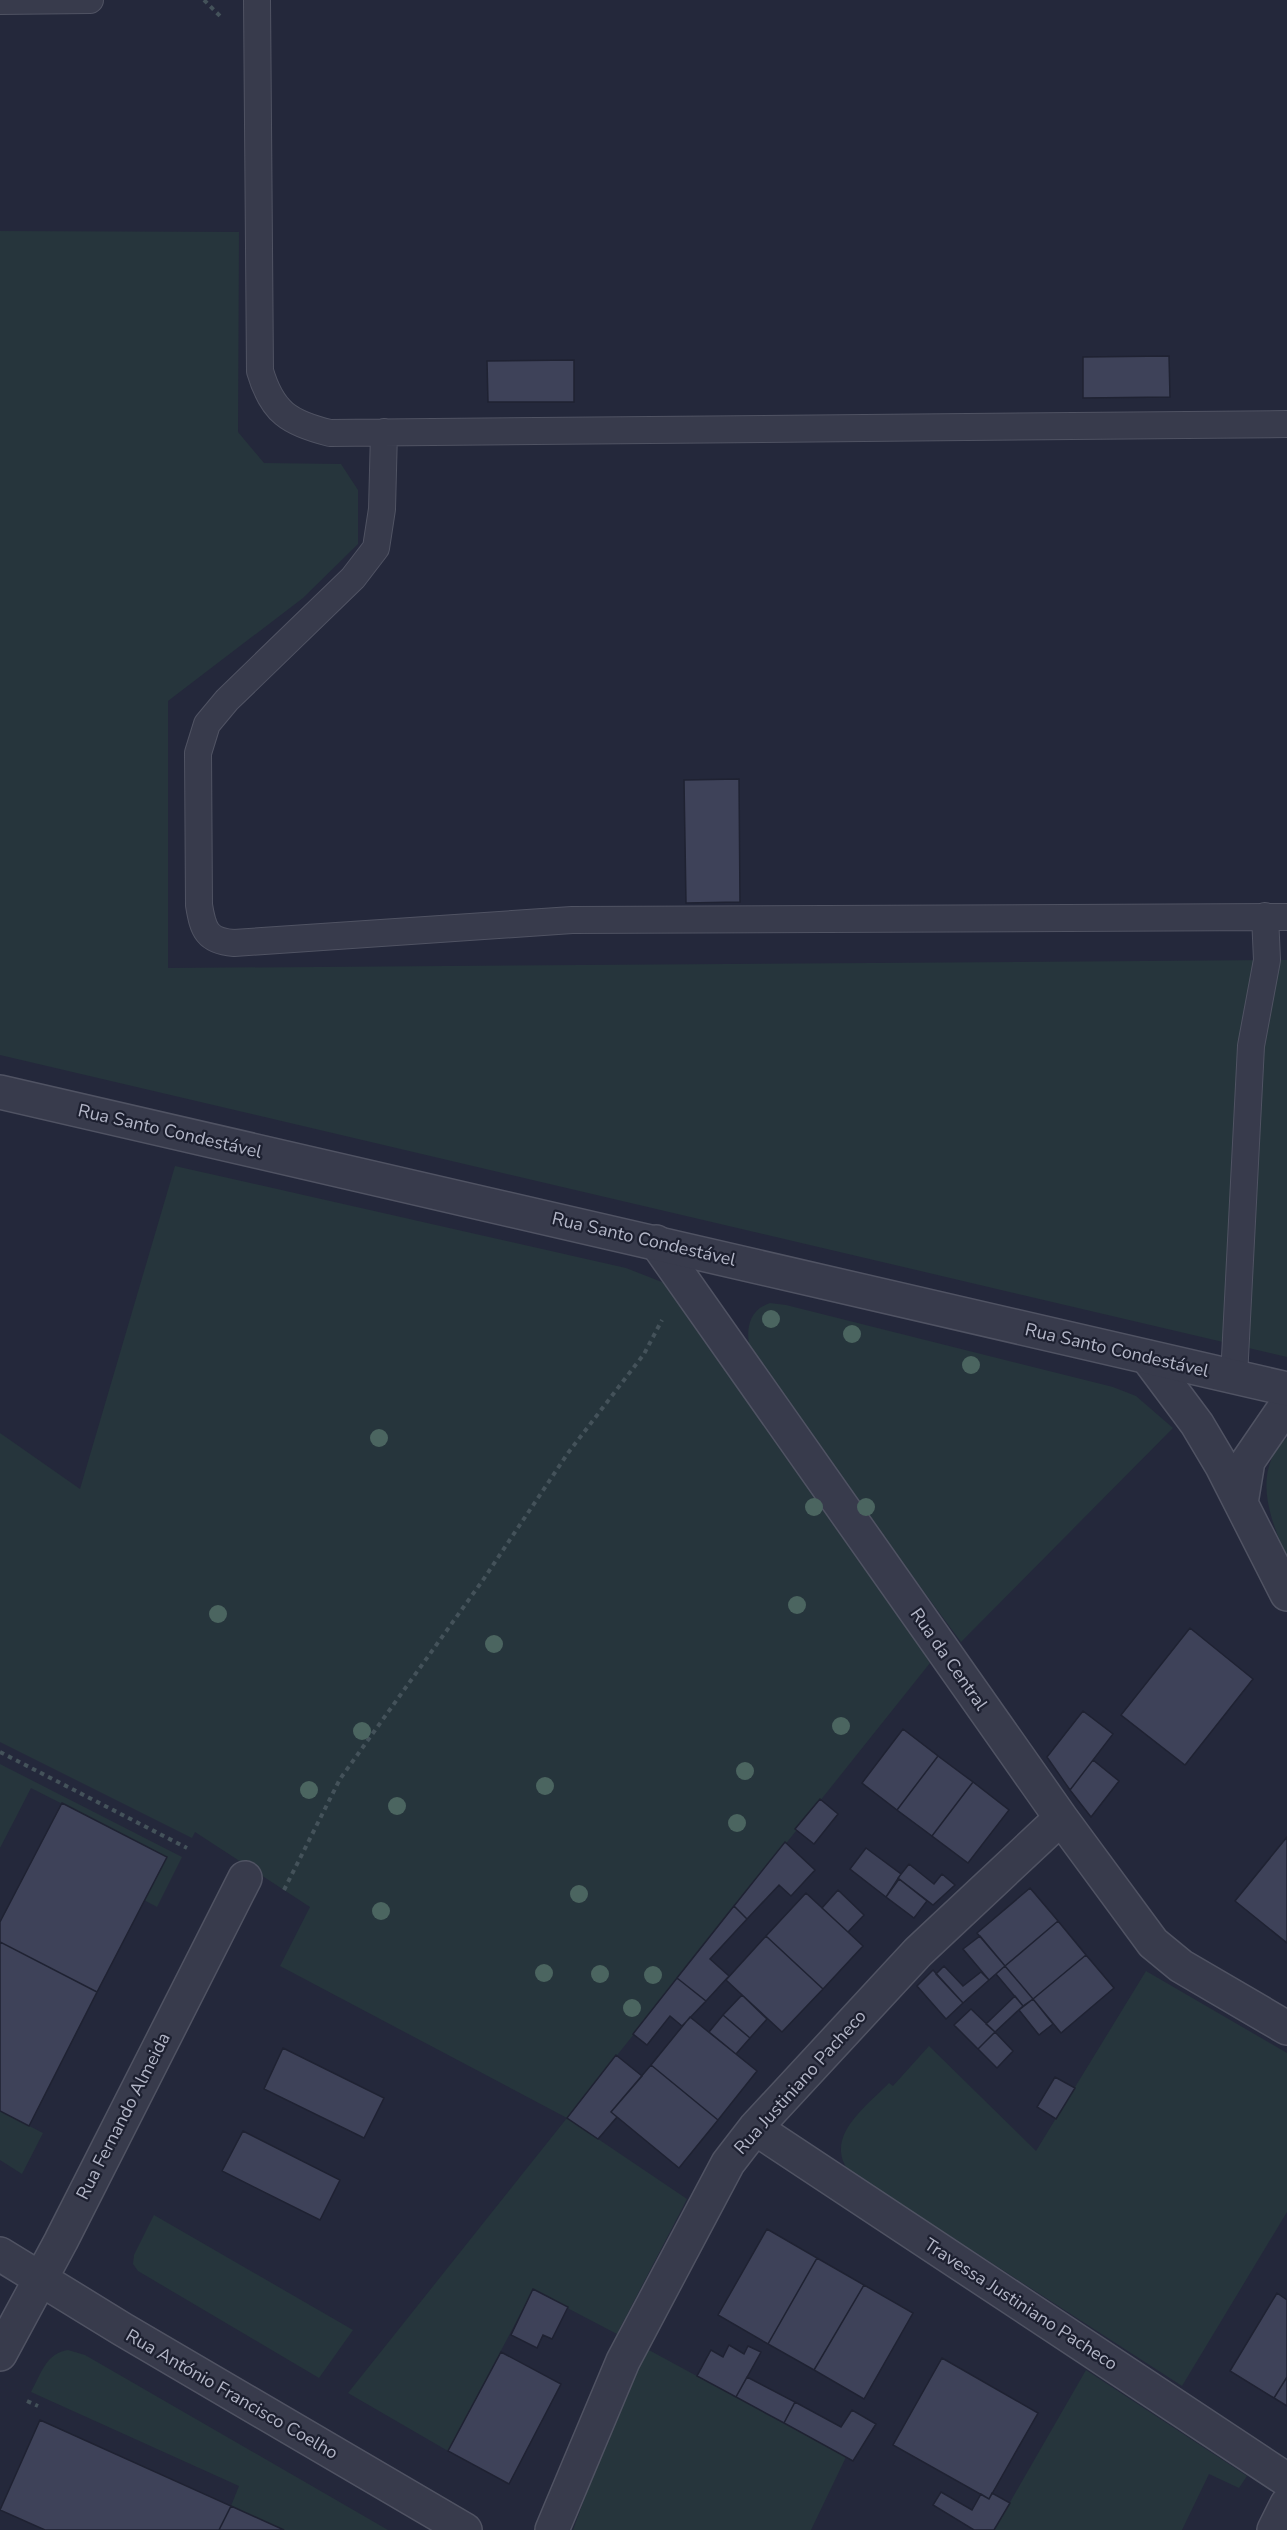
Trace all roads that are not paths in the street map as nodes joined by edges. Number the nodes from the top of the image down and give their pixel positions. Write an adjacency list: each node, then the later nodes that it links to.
1 (90, 0): 3 (lane)
2 (257, 0): 5 (lane)
3 (0, 1)
4 (1287, 424): 5 (lane)
5 (384, 432): 6 (lane)
6 (1276, 917): 10 (lane)
7 (0, 1092): 8 (street, Rua Santo Condestável)
8 (656, 1242): 9 (street, Rua Santo Condestável); 15 (street, Rua da Central)
9 (1147, 1357): 10 (street, Rua Santo Condestável); 13 (street)
10 (1234, 1377): 11 (street, Rua Santo Condestável)
11 (1287, 1389)
12 (1287, 1404): 13 (street)
13 (1241, 1503): 14 (street)
14 (1287, 1594)
15 (1061, 1818): 17 (street, Rua da Central); 18 (street, Rua Justiniano Pacheco)
16 (245, 1878): 20 (street, Rua Fernando Almeida)
17 (1287, 2028)
18 (755, 2128): 22 (street, Travessa Justiniano Pacheco); 25 (street, Rua Justiniano Pacheco)
19 (0, 2254): 20 (street, Rua António Francisco Coelho)
20 (40, 2280): 21 (street, Rua Fernando Almeida); 24 (street, Rua António Francisco Coelho)
21 (0, 2354)
22 (1287, 2480)
23 (1287, 2504): 26 (street)
24 (465, 2530)
25 (552, 2530)
26 (1274, 2530)

